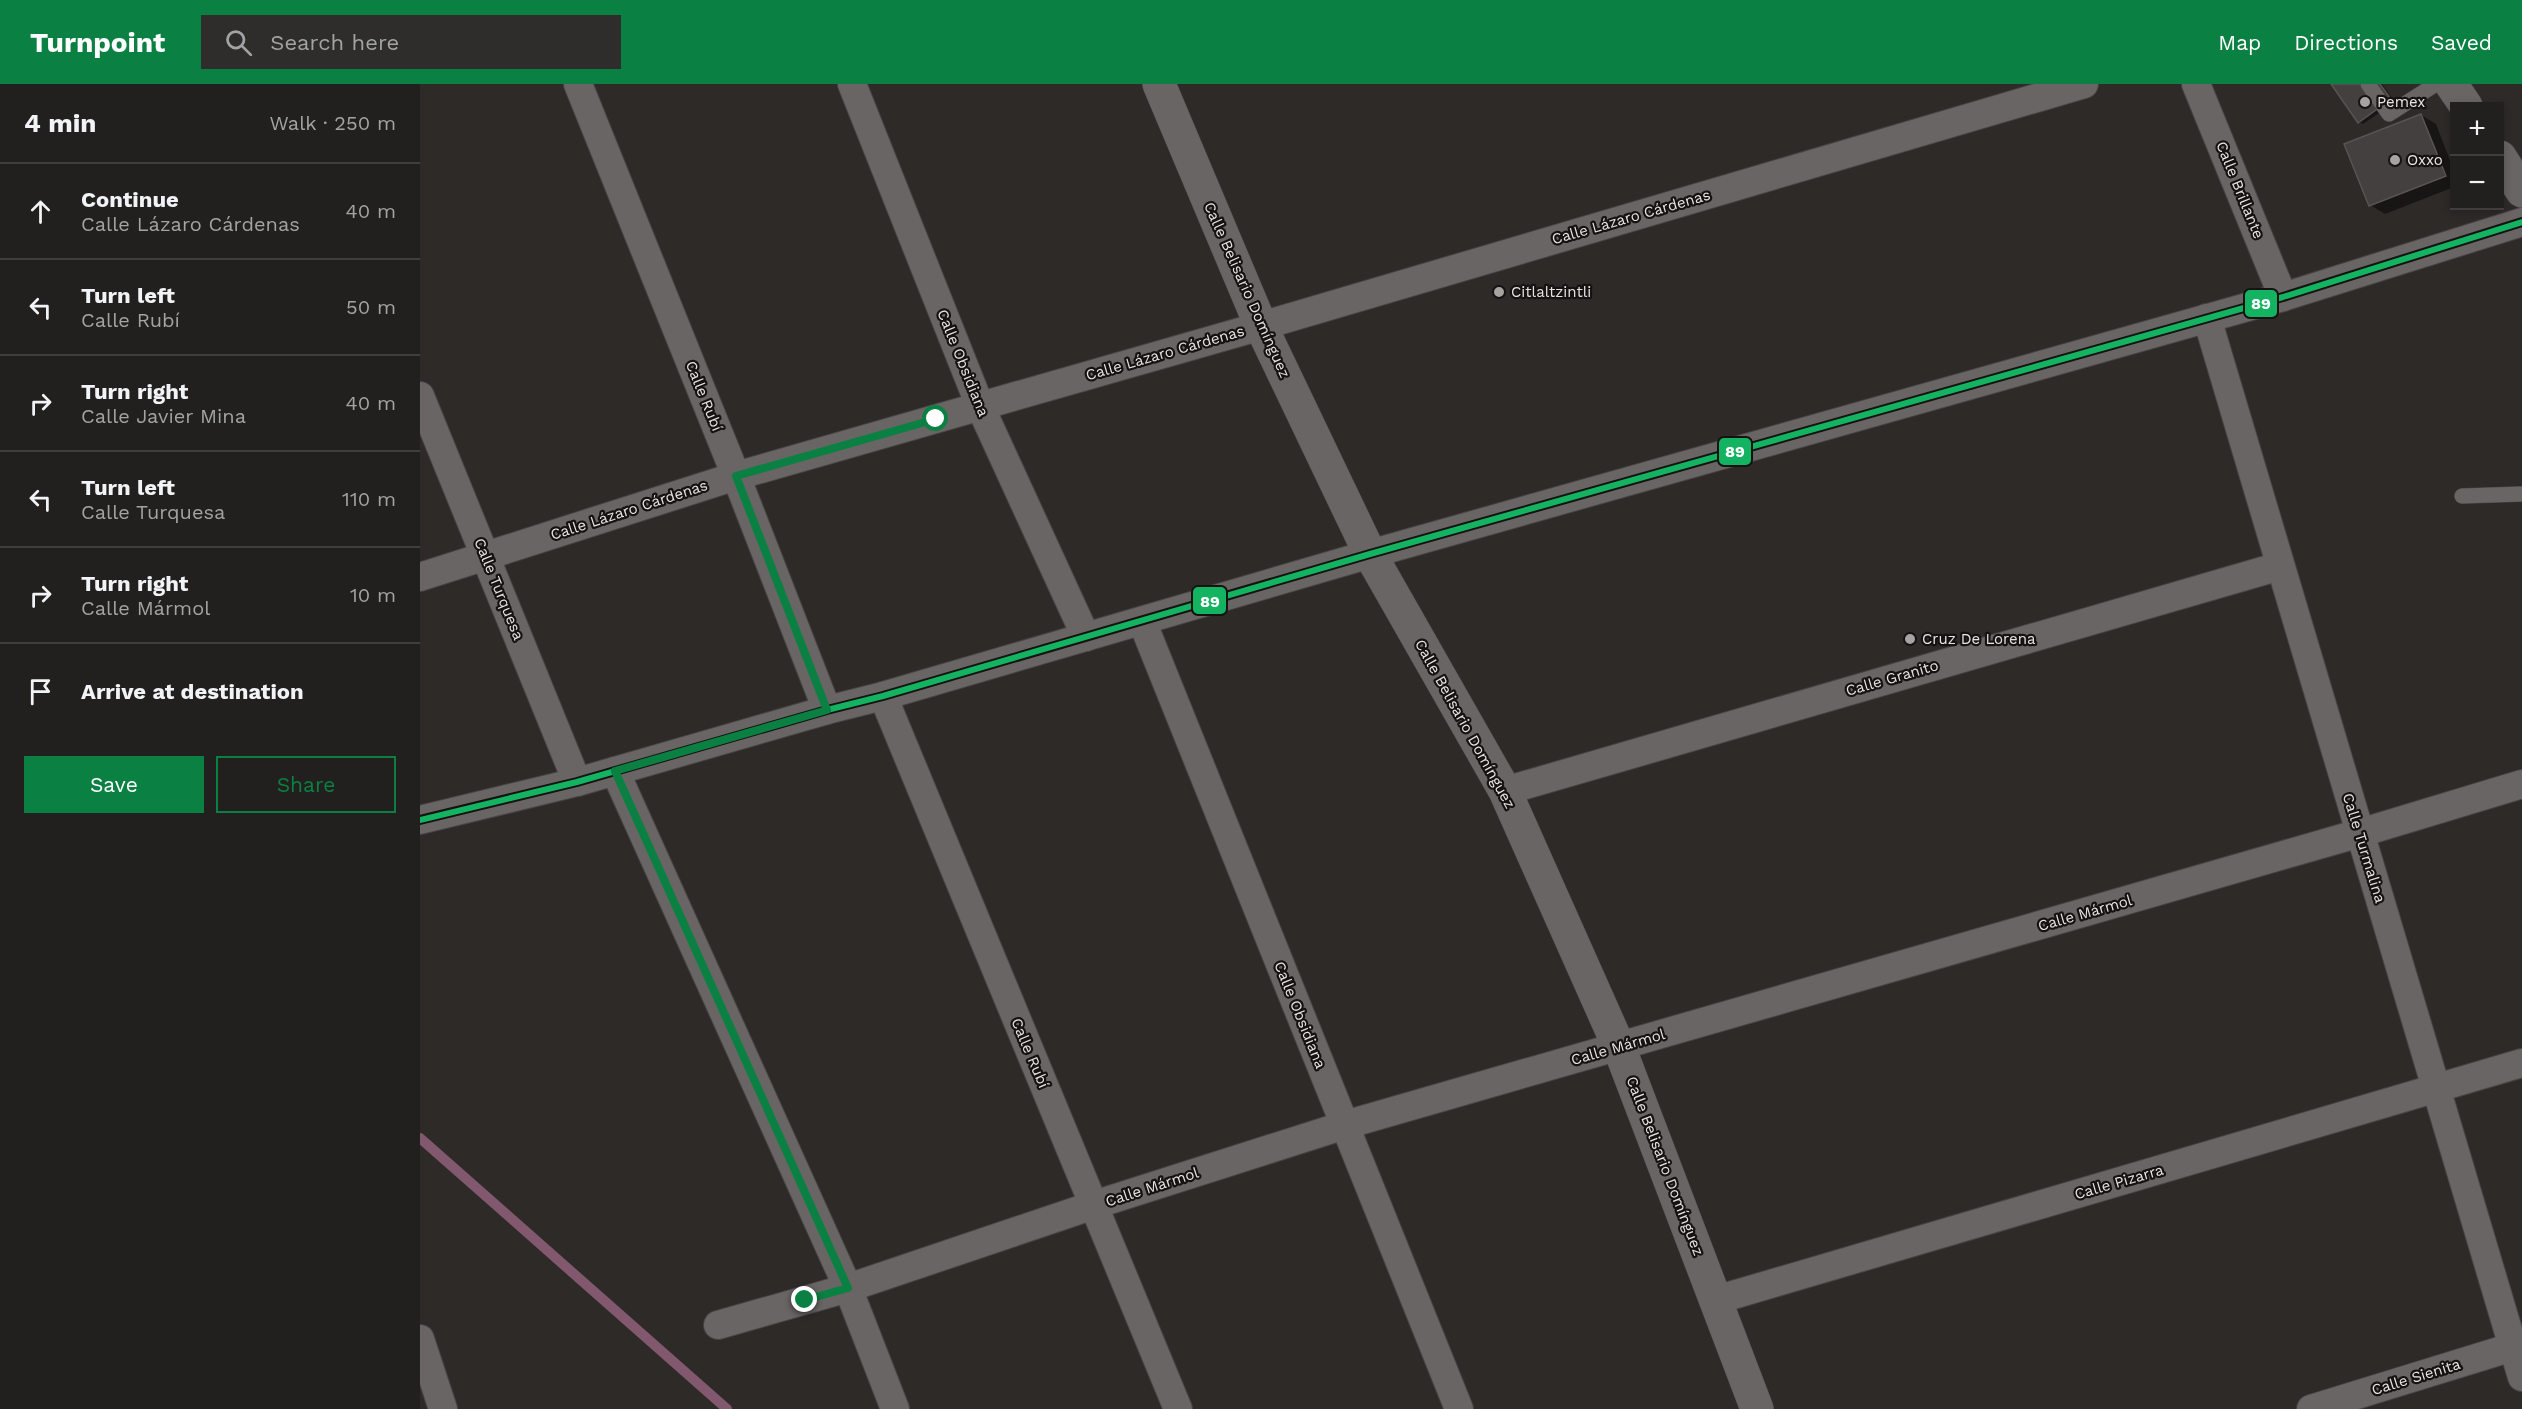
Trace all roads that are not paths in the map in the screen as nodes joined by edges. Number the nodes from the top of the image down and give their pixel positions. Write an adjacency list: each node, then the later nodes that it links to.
1 (578, 84): 18 (street, Calle Rubí)
2 (852, 84): 17 (street, Calle Obsidiana)
3 (1159, 84): 15 (street, Calle Belisario Domínguez)
4 (2084, 84): 15 (street, Calle Lázaro Cárdenas)
5 (2196, 84): 13 (street, Calle Brillante)
6 (2367, 84): 7 (lane)
7 (2436, 84)
8 (2451, 84): 9 (street)
9 (2463, 102)
10 (2504, 164): 11 (street)
11 (2522, 191)
12 (2522, 222): 13 (street)
13 (2283, 297): 14 (street)
14 (2207, 318): 21 (street); 23 (street, Calle Turmalina)
15 (1261, 326): 17 (street, Calle Lázaro Cárdenas); 21 (street, Calle Belisario Domínguez)
16 (420, 396): 22 (street, Calle Turquesa)
17 (980, 406): 18 (street, Calle Lázaro Cárdenas); 26 (street, Calle Obsidiana)
18 (736, 476): 22 (street, Calle Lázaro Cárdenas); 28 (street, Calle Rubí)
19 (2522, 494): 20 (lane)
20 (2462, 496)
21 (1370, 554): 25 (street); 32 (street, Calle Belisario Domínguez)
22 (486, 556): 24 (street, Calle Lázaro Cárdenas); 30 (street, Calle Turquesa)
23 (2280, 566): 32 (street, Calle Granito); 34 (street, Calle Turmalina)
24 (420, 577)
25 (1142, 621): 26 (street); 38 (street, Calle Obsidiana)
26 (1086, 637): 27 (street)
27 (883, 696): 28 (street); 39 (street, Calle Rubí)
28 (827, 710): 29 (street)
29 (615, 771): 30 (street); 40 (street)
30 (577, 782): 33 (street)
31 (2522, 784): 34 (street, Calle Mármol)
32 (1505, 791): 35 (street, Calle Belisario Domínguez)
33 (420, 820)
34 (2360, 833): 35 (street, Calle Mármol); 37 (street, Calle Turmalina)
35 (1619, 1047): 38 (street, Calle Mármol); 41 (street, Calle Belisario Domínguez)
36 (2522, 1063): 37 (street, Calle Pizarra)
37 (2436, 1089): 41 (street, Calle Pizarra); 44 (street, Calle Turmalina)
38 (1345, 1125): 39 (street, Calle Mármol); 49 (street, Calle Obsidiana)
39 (1094, 1205): 40 (street, Calle Mármol); 48 (street, Calle Rubí)
40 (848, 1288): 42 (street, Calle Mármol); 47 (street)
41 (1716, 1300): 50 (street, Calle Belisario Domínguez)
42 (718, 1325)
43 (420, 1340): 46 (street)
44 (2518, 1346): 45 (street, Calle Turmalina); 51 (street, Calle Sienita)
45 (2522, 1377)
46 (443, 1409)
47 (895, 1409)
48 (1178, 1409)
49 (1459, 1409)
50 (1757, 1409)
51 (2311, 1409)

